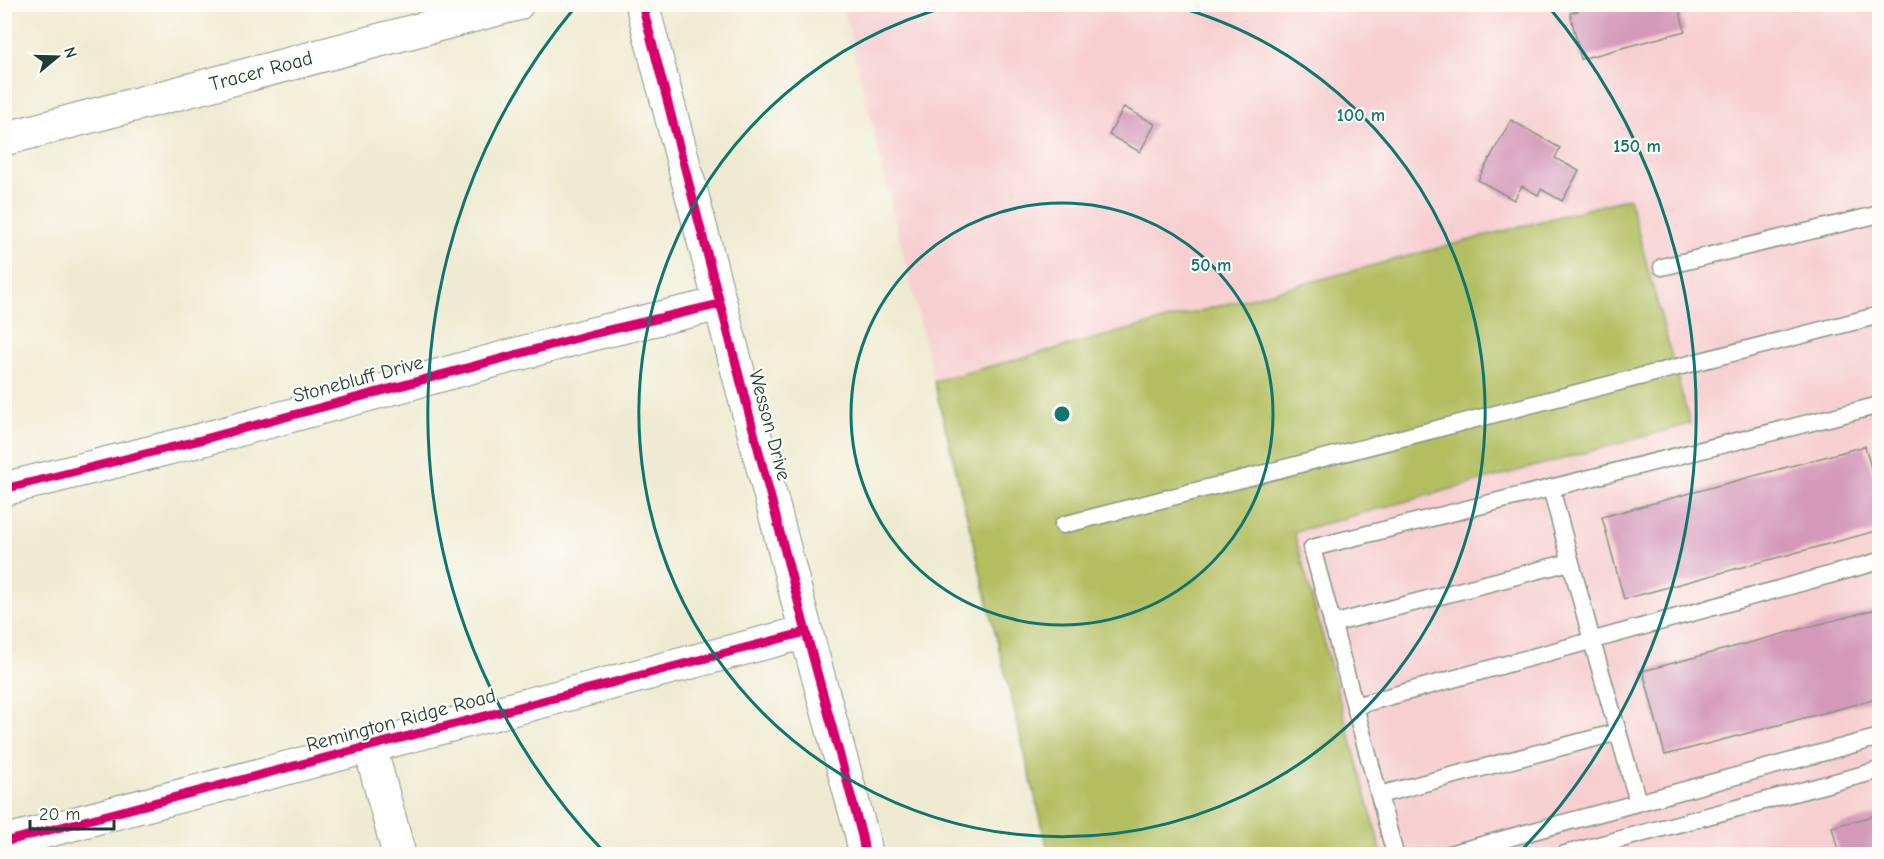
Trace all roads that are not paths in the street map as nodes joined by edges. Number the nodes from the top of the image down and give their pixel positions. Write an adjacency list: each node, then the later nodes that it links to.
1 (518, 4): 3 (street, Tracer Road)
2 (642, 4): 6 (street, Wesson Drive)
3 (4, 139)
4 (1880, 214): 5 (lane)
5 (1662, 267)
6 (720, 304): 10 (street, Stonebluff Drive); 15 (street, Wesson Drive)
7 (1880, 315): 11 (lane)
8 (1880, 405): 9 (lane)
9 (1551, 488): 13 (lane); 14 (lane)
10 (4, 489)
11 (1063, 525)
12 (1880, 561): 16 (lane)
13 (1570, 562): 14 (lane); 16 (lane)
14 (1332, 624): 17 (lane)
15 (806, 632): 20 (street, Remington Ridge Road); 26 (street, Wesson Drive)
16 (1592, 641): 17 (lane); 18 (lane)
17 (1355, 706): 22 (lane)
18 (1618, 732): 22 (lane); 23 (lane)
19 (1880, 737): 23 (lane)
20 (370, 747): 24 (street, Remington Ridge Road); 25 (street)
21 (1880, 770): 29 (lane)
22 (1379, 795): 27 (lane)
23 (1638, 802): 28 (lane)
24 (4, 842)
25 (399, 855)
26 (865, 855)
27 (1395, 855)
28 (1449, 855)
29 (1564, 855)

